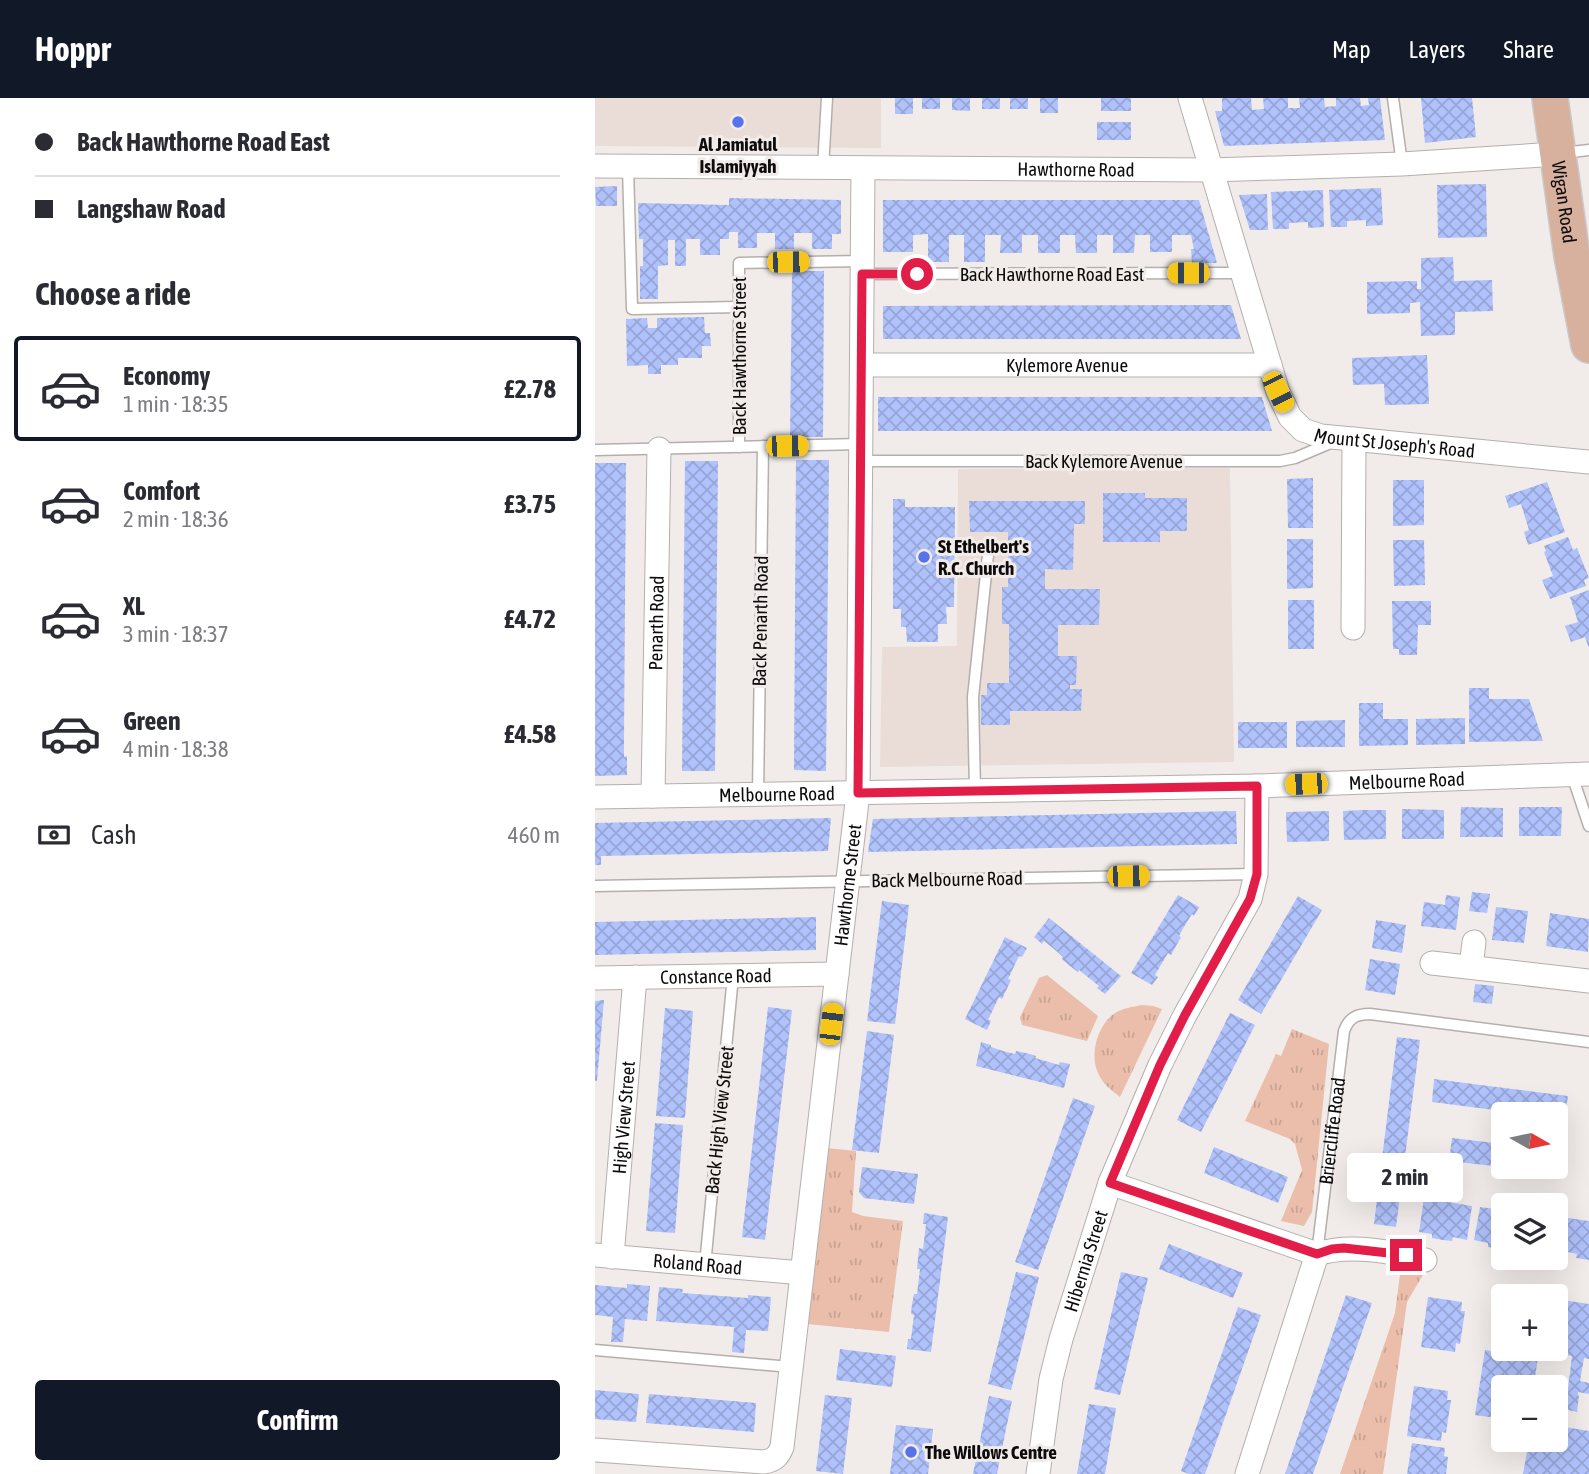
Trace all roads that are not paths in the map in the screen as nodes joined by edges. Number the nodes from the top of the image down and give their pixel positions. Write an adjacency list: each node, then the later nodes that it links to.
1 (827, 98): 9 (lane)
2 (1190, 98): 11 (street, Mount St Joseph's Road)
3 (1392, 98): 6 (lane)
4 (1551, 98): 5 (main road, Wigan Road)
5 (1573, 152): 6 (street, Hawthorne Road); 15 (main road, Wigan Road)
6 (1402, 163): 11 (street, Hawthorne Road)
7 (595, 166): 8 (street, Hawthorne Road)
8 (628, 167): 9 (street, Hawthorne Road); 14 (lane)
9 (823, 168): 10 (street, Hawthorne Road)
10 (863, 169): 11 (street, Hawthorne Road); 12 (street, Hawthorne Street)
11 (1211, 170): 13 (street, Mount St Joseph's Road)
12 (862, 268): 13 (lane, Back Hawthorne Road East); 14 (lane, Back Hawthorne Street); 16 (street, Hawthorne Street)
13 (1242, 273): 17 (street, Mount St Joseph's Road)
14 (739, 307): 20 (lane, Back Hawthorne Street)
15 (1589, 345)
16 (862, 365): 17 (street, Kylemore Avenue); 23 (street, Hawthorne Street)
17 (1270, 365): 18 (street, Mount St Joseph's Road)
18 (1348, 439): 23 (lane, Back Kylemore Avenue); 24 (street, Mount St Joseph's Road); 26 (street)
19 (763, 446): 20 (lane, Back Kylemore Avenue); 23 (lane, Back Kylemore Avenue); 31 (lane, Back Penarth Road)
20 (739, 447): 21 (lane, Back Kylemore Avenue)
21 (660, 449): 22 (lane, Back Kylemore Avenue); 32 (street, Penarth Road)
22 (595, 450)
23 (861, 453): 30 (street, Hawthorne Street)
24 (1589, 463)
25 (988, 555): 29 (lane)
26 (1353, 628)
27 (1581, 775): 28 (street, Melbourne Road); 34 (lane)
28 (1257, 786): 29 (street, Melbourne Road); 35 (street, Hibernia Street)
29 (975, 791): 30 (street, Melbourne Road)
30 (858, 793): 31 (street, Melbourne Road); 36 (street, Hawthorne Street)
31 (758, 795): 32 (street, Melbourne Road)
32 (653, 796): 33 (street, Melbourne Road)
33 (595, 797)
34 (1589, 826)
35 (1257, 874): 36 (lane, Back Melbourne Road); 47 (street, Hibernia Street)
36 (848, 881): 37 (lane, Back Melbourne Road); 41 (street, Hawthorne Street)
37 (595, 886)
38 (1474, 942): 40 (street)
39 (1432, 963): 40 (street)
40 (1471, 967): 45 (street)
41 (837, 974): 42 (street, Constance Road); 52 (street, Hawthorne Street)
42 (733, 976): 43 (street, Constance Road); 51 (lane, Back High View Street)
43 (635, 977): 44 (street, Constance Road); 49 (street, High View Street)
44 (595, 978)
45 (1589, 981)
46 (1589, 1042): 48 (lane, Briercliffe Road)
47 (1110, 1183): 48 (street); 56 (street, Hibernia Street)
48 (1317, 1254): 50 (street); 57 (street, Briercliffe Road)
49 (604, 1256): 51 (street, Roland Road)
50 (1425, 1260)
51 (705, 1265): 52 (street, Roland Road)
52 (802, 1273): 54 (street, Hawthorne Street)
53 (595, 1350): 54 (lane)
54 (791, 1367): 55 (street, Hawthorne Street)
55 (595, 1450)
56 (1038, 1474)
57 (1247, 1474)

